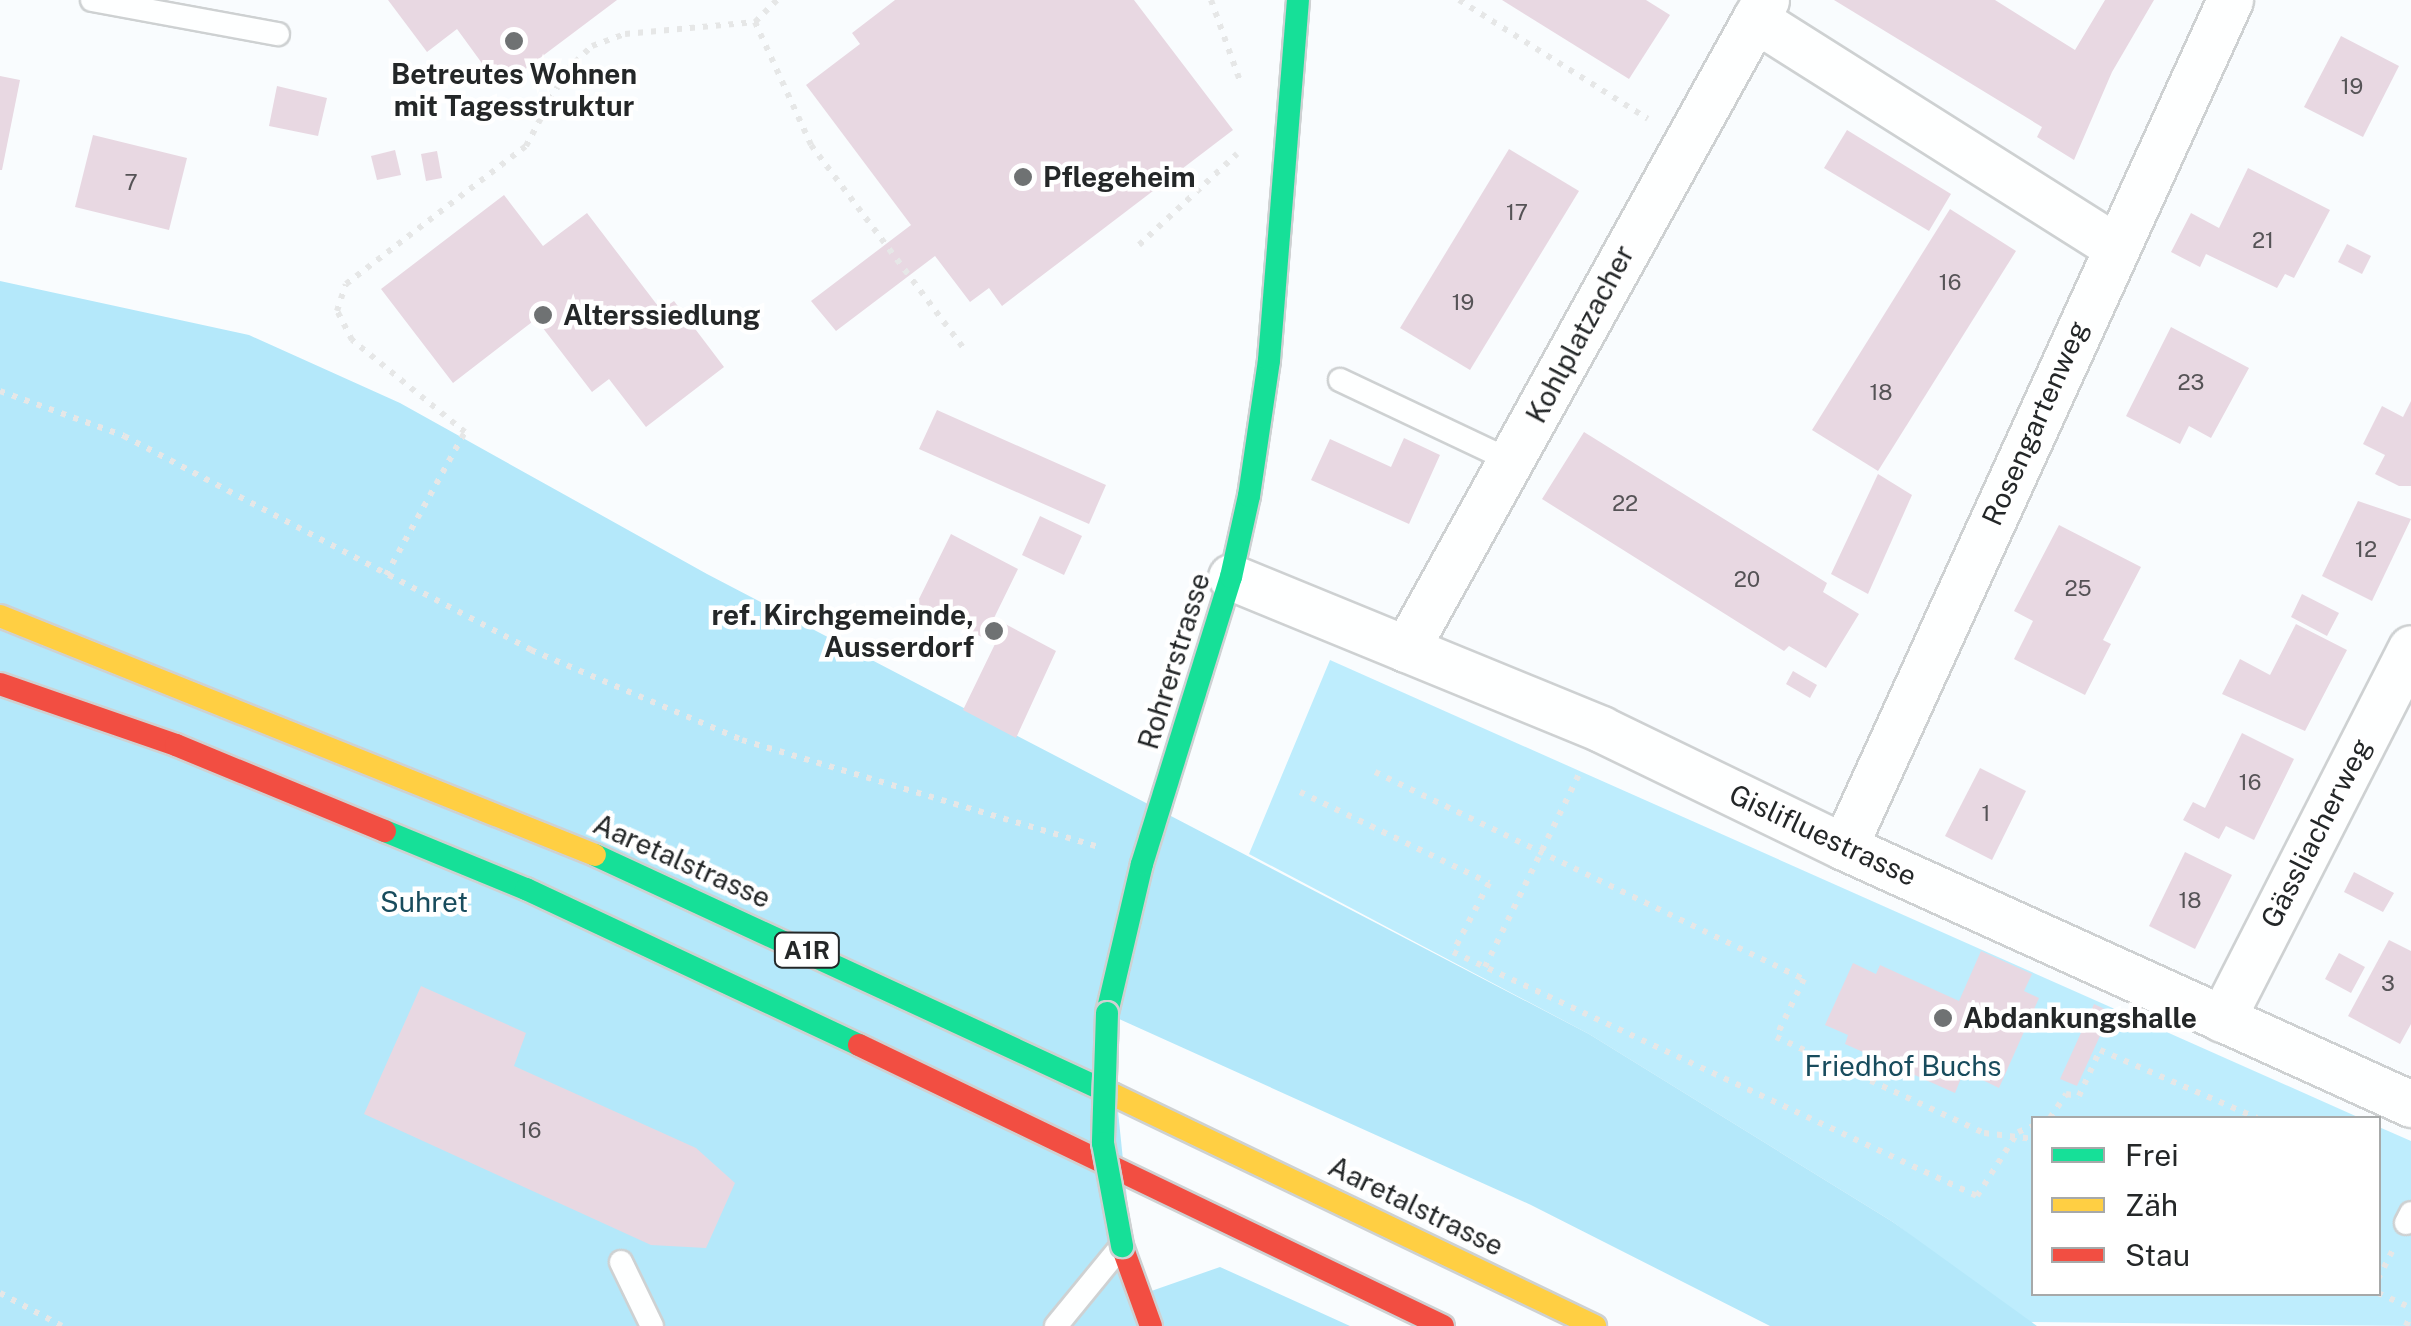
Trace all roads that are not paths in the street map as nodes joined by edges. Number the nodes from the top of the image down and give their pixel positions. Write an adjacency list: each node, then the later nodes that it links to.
1 (92, 0): 5 (lane)
2 (1298, 0): 9 (main road, Rohrerstrasse)
3 (2230, 0): 6 (street, Rosengartenweg)
4 (1760, 10): 6 (street, Kohlplatzacher); 8 (street, Kohlplatzacher)
5 (278, 34)
6 (2114, 246): 14 (street, Rosengartenweg)
7 (1340, 380): 8 (lane)
8 (1511, 461): 12 (street, Kohlplatzacher)
9 (1231, 578): 12 (street, Gislifluestrasse); 17 (main road, Rohrerstrasse, bridge)
10 (0, 616): 23 (main road, Aaretalstrasse / A1R)
11 (2411, 648): 15 (street, Gässliacherweg)
12 (1406, 649): 14 (street, Gislifluestrasse)
13 (0, 684): 22 (main road, A1R)
14 (1844, 847): 15 (street, Gislifluestrasse)
15 (2222, 1018): 16 (street, Gislifluestrasse)
16 (2411, 1104)
17 (1122, 1246): 20 (lane); 21 (main road, Rohrerstrasse)
18 (621, 1262): 19 (lane)
19 (652, 1326)
20 (1056, 1326)
21 (1151, 1326)
22 (1442, 1326)
23 (1595, 1326)

